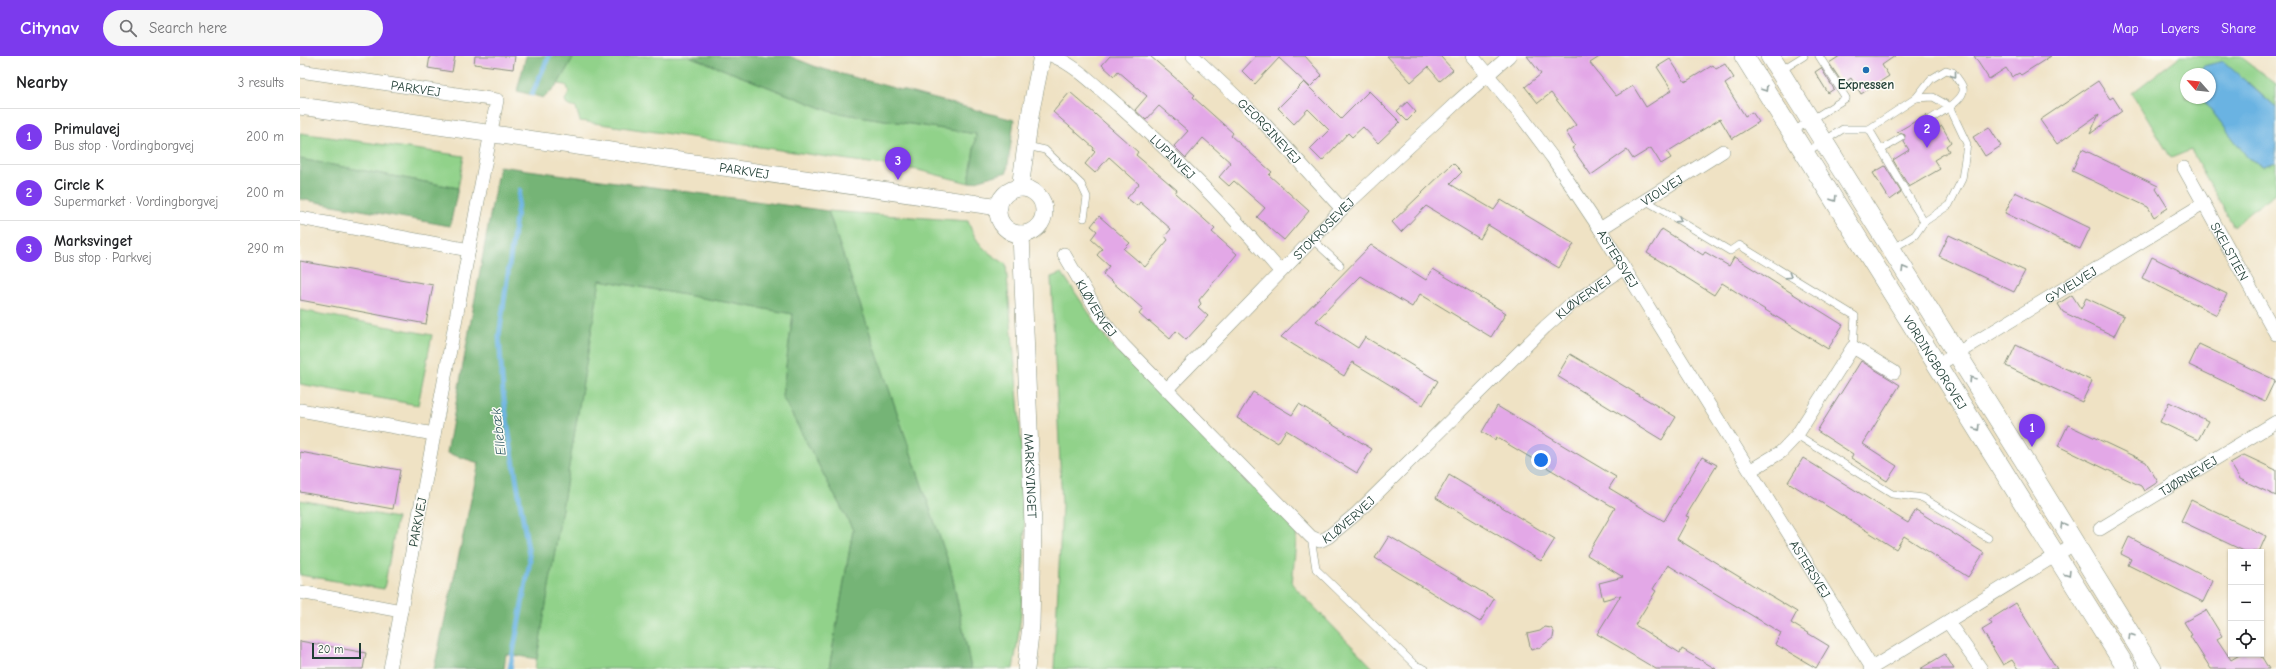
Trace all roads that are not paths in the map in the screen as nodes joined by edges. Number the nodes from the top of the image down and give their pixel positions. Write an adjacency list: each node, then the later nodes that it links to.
1 (1042, 56): 22 (street)
2 (1053, 56): 43 (street, LUPINVEJ)
3 (1193, 56): 31 (street, GEORGINEVEJ)
4 (1472, 56): 11 (street, ASTERSVEJ)
5 (1509, 56): 11 (street, STOKROSEVEJ)
6 (1804, 56): 9 (lane)
7 (1819, 56): 15 (lane)
8 (1748, 61): 9 (street); 18 (main road, VORDINGBORGVEJ, one-way to 18)
9 (1772, 61): 15 (main road, VORDINGBORGVEJ)
10 (300, 71): 19 (street, PARKVEJ)
11 (1487, 74): 31 (street, STOKROSEVEJ); 35 (street, ASTERSVEJ)
12 (1916, 98): 14 (lane); 14 (lane, one-way to 14); 17 (lane)
13 (300, 106): 19 (street, PARKVEJ)
14 (1949, 106): 16 (lane); 34 (lane)
15 (1811, 120): 18 (lane); 21 (main road, VORDINGBORGVEJ)
16 (1929, 120)
17 (1869, 129): 21 (lane); 23 (lane)
18 (1792, 132): 25 (main road, VORDINGBORGVEJ)
19 (491, 134): 30 (street, PARKVEJ); 39 (street, PARKVEJ)
20 (1901, 138): 23 (lane)
21 (1824, 141): 25 (lane); 38 (main road, VORDINGBORGVEJ)
22 (1026, 146): 27 (street); 33 (lane)
23 (1881, 150): 34 (lane)
24 (1723, 151): 28 (street, VIOLVEJ)
25 (1805, 153): 47 (main road, VORDINGBORGVEJ, one-way to 47)
26 (2184, 168): 29 (street, SKELSTIEN)
27 (1020, 188): 30 (street); 36 (street)
28 (1646, 200): 35 (street, VIOLVEJ); 45 (lane, one-way to 45)
29 (2203, 204): 44 (street, SKELSTIEN); 46 (street, GYVELVEJ)
30 (998, 207): 36 (street)
31 (1342, 209): 37 (street, STOKROSEVEJ)
32 (300, 218): 39 (street)
33 (1084, 218)
34 (1924, 222): 38 (lane)
35 (1600, 229): 42 (street, ASTERSVEJ)
36 (1021, 234): 65 (street, MARKSVINGET)
37 (1312, 239): 41 (lane); 43 (street, STOKROSEVEJ)
38 (1892, 249): 46 (main road, VORDINGBORGVEJ, one-way to 38)
39 (469, 250): 52 (street, PARKVEJ)
40 (1064, 254): 49 (street, KLØVERVEJ)
41 (1340, 266)
42 (1624, 268): 54 (street, ASTERSVEJ); 56 (street, KLØVERVEJ)
43 (1280, 271): 49 (street, STOKROSEVEJ)
44 (2276, 334)
45 (1853, 348): 48 (street); 53 (street)
46 (1956, 354): 47 (street, GYVELVEJ); 58 (main road, VORDINGBORGVEJ, one-way to 46)
47 (1938, 365): 59 (main road, VORDINGBORGVEJ, one-way to 59)
48 (1894, 372)
49 (1167, 389): 56 (street, KLØVERVEJ)
50 (300, 410): 52 (street)
51 (2276, 422): 55 (street, TJØRNEVEJ)
52 (434, 434): 61 (street, PARKVEJ)
53 (1797, 435): 54 (street); 57 (lane)
54 (1751, 470): 63 (street, ASTERSVEJ)
55 (2100, 529)
56 (1311, 537): 66 (lane)
57 (1988, 538)
58 (2074, 544): 59 (street); 69 (main road, VORDINGBORGVEJ, one-way to 58)
59 (2056, 555): 62 (street); 68 (main road, VORDINGBORGVEJ, one-way to 68)
60 (300, 592): 61 (street)
61 (401, 611): 64 (street, PARKVEJ)
62 (1948, 622): 63 (street); 67 (street)
63 (1871, 668)
64 (390, 669)
65 (1026, 669)
66 (1425, 669)
67 (1981, 669)
68 (2127, 669)
69 (2152, 669)

